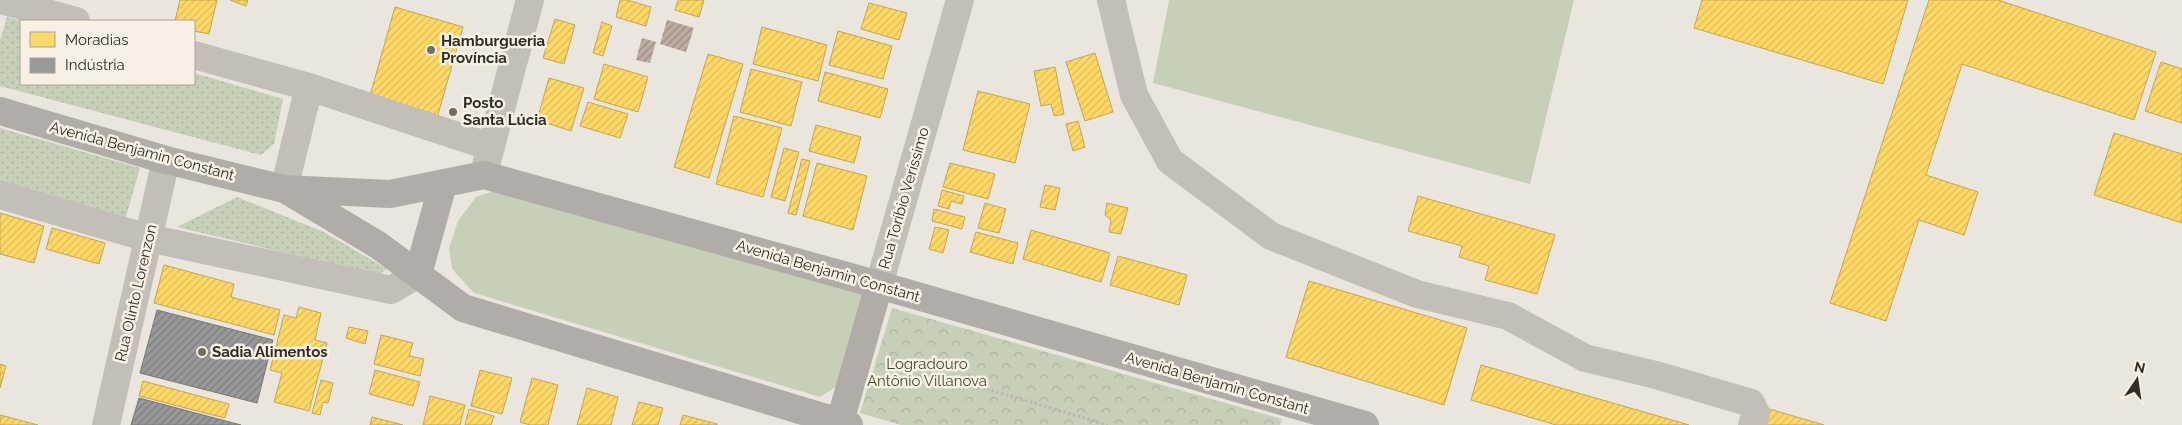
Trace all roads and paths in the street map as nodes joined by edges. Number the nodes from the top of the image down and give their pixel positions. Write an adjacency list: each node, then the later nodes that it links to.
1 (1, 0): 5 (street)
2 (530, 0): 9 (street)
3 (960, 0): 17 (street, Rua Toríbio Veríssimo)
4 (1111, 0): 24 (street)
5 (72, 20)
6 (195, 55): 7 (street)
7 (309, 87): 9 (street); 13 (street)
8 (0, 111): 10 (main road, Avenida Benjamin Constant)
9 (491, 147): 11 (street)
10 (166, 160): 13 (main road, Avenida Benjamin Constant); 15 (street, Rua Olinto Lorenzon)
11 (484, 174): 12 (main road, Avenida Benjamin Constant); 17 (main road, Avenida Benjamin Constant)
12 (443, 184): 13 (main road, Avenida Benjamin Constant); 16 (main road)
13 (284, 189): 16 (main road, Avenida Benjamin Constant)
14 (0, 195): 15 (street)
15 (148, 238): 16 (street); 21 (street, Rua Olinto Lorenzon)
16 (418, 274): 20 (main road, Avenida Benjamin Constant)
17 (879, 285): 18 (main road, Rua Toríbio Veríssimo); 19 (main road, Avenida Benjamin Constant)
18 (860, 351): 20 (main road, Rua Toríbio Veríssimo); 22 (path)
19 (1299, 416): 23 (main road, Avenida Benjamin Constant)
20 (842, 424)
21 (106, 425)
22 (1108, 425)
23 (1365, 425)
24 (1752, 425)

